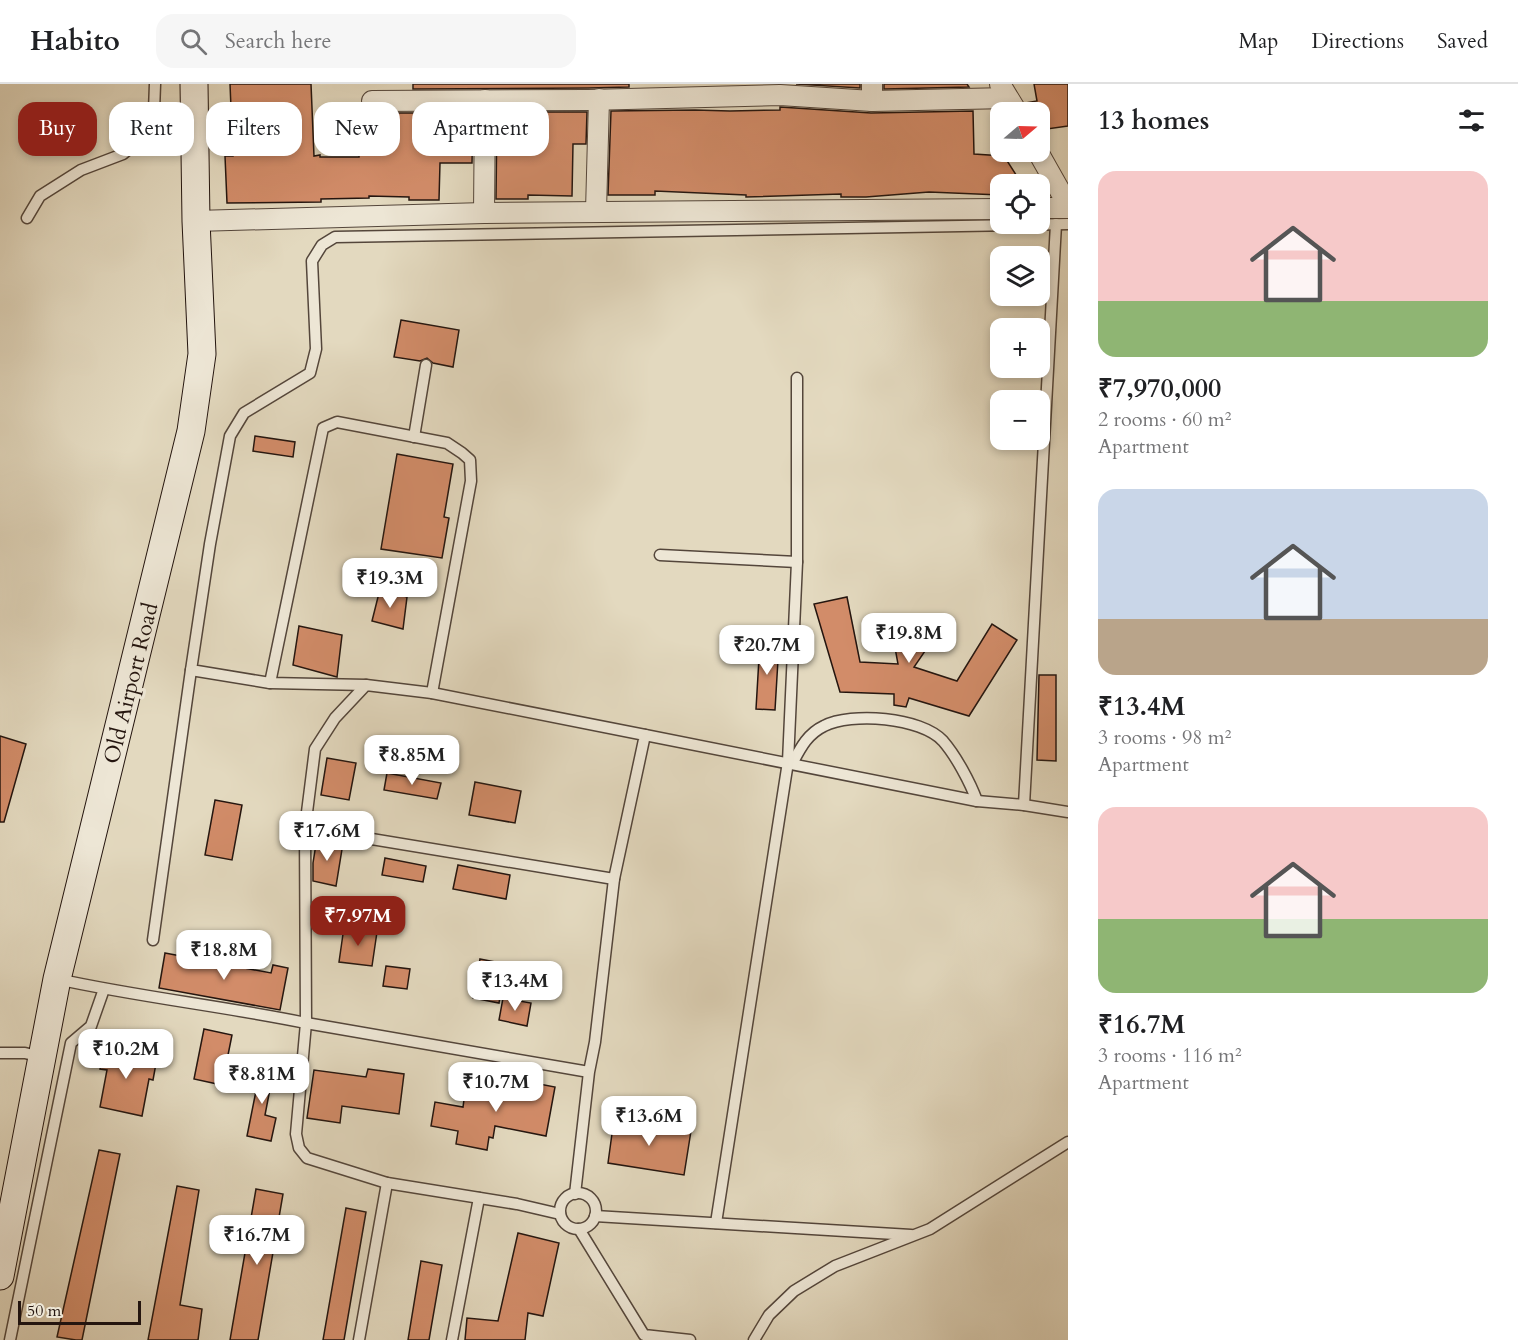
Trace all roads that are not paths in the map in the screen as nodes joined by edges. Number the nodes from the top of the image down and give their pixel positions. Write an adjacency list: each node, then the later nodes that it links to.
1 (155, 84): 16 (lane)
2 (195, 84): 17 (main road, Old Airport Road)
3 (779, 89): 5 (street); 6 (street)
4 (421, 92): 8 (street); 9 (street)
5 (872, 93): 7 (street)
6 (592, 94): 8 (street); 14 (street)
7 (1008, 98)
8 (485, 100): 15 (street)
9 (372, 101)
10 (1044, 162): 11 (street)
11 (1068, 206): 12 (street)
12 (1050, 207)
13 (990, 209): 14 (street)
14 (596, 212): 15 (street)
15 (484, 213): 17 (street)
16 (27, 218)
17 (196, 221): 37 (main road, Old Airport Road)
18 (1056, 224): 19 (lane); 25 (lane); 32 (lane)
19 (1068, 224)
20 (426, 365): 22 (lane)
21 (797, 378): 24 (lane)
22 (414, 437): 26 (lane); 28 (lane)
23 (660, 555): 24 (lane)
24 (796, 562): 30 (lane)
25 (191, 669): 26 (lane); 36 (lane)
26 (270, 683): 27 (lane)
27 (366, 685): 28 (lane); 34 (lane)
28 (432, 693): 29 (lane)
29 (645, 735): 30 (lane); 35 (lane)
30 (790, 763): 31 (lane); 31 (lane); 49 (lane)
31 (977, 801): 32 (lane)
32 (1024, 805): 33 (lane)
33 (1068, 812)
34 (305, 828): 35 (lane); 39 (lane)
35 (614, 879): 42 (lane)
36 (153, 940)
37 (57, 979): 38 (lane); 41 (main road, Old Airport Road)
38 (104, 989): 39 (lane); 54 (lane)
39 (306, 1023): 42 (lane); 44 (lane)
40 (0, 1053): 41 (lane)
41 (43, 1057): 52 (main road, Old Airport Road)
42 (589, 1072): 45 (lane)
43 (1068, 1142): 51 (lane)
44 (387, 1183): 46 (lane); 55 (lane)
45 (575, 1194): 47 (lane); 48 (lane)
46 (479, 1198): 47 (lane); 56 (lane)
47 (560, 1214): 50 (lane)
48 (595, 1216): 49 (lane); 50 (lane)
49 (716, 1223): 51 (lane)
50 (579, 1229): 53 (lane)
51 (914, 1235): 58 (lane)
52 (0, 1276)
53 (646, 1337): 57 (lane)
54 (10, 1340)
55 (359, 1340)
56 (452, 1340)
57 (690, 1340)
58 (754, 1340)

